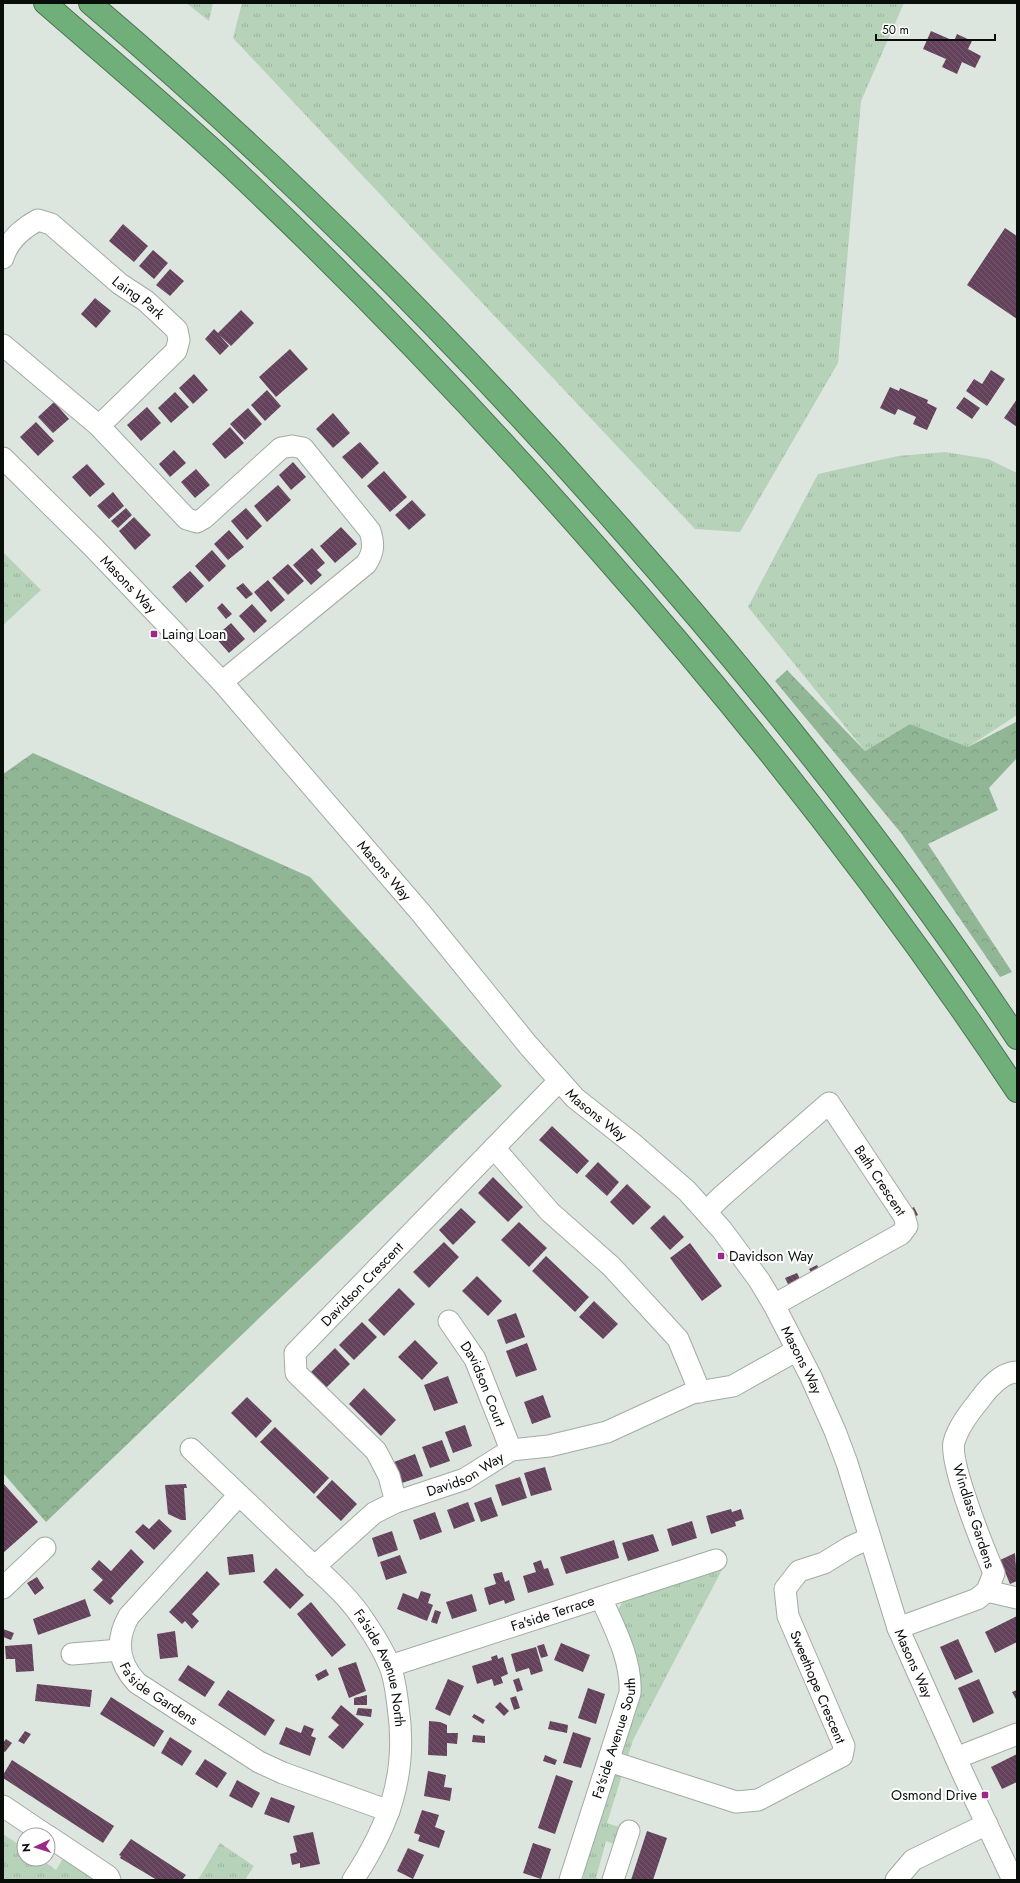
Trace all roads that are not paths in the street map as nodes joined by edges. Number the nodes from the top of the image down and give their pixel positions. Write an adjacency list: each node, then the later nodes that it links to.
1 (45, 3): 10 (highway)
2 (90, 3): 8 (highway)
3 (3, 258): 5 (street, Laing Park)
4 (3, 345): 5 (street)
5 (99, 426): 7 (street)
6 (3, 458): 7 (street, Masons Way)
7 (222, 682): 9 (street, Masons Way)
8 (1017, 1038)
9 (559, 1081): 11 (street, Davidson Crescent); 12 (street, Masons Way)
10 (1017, 1092)
11 (494, 1148): 17 (street); 21 (street, Davidson Crescent)
12 (707, 1211): 13 (street, Masons Way); 13 (street, Bath Crescent)
13 (774, 1305): 15 (street, Masons Way)
14 (449, 1321): 19 (street, Davidson Court)
15 (797, 1350): 17 (street, Davidson Way); 22 (street, Masons Way)
16 (1017, 1372): 27 (street, Windlass Gardens)
17 (700, 1392): 19 (street, Davidson Way)
18 (191, 1449): 20 (street, Fa'side Avenue North)
19 (510, 1450): 21 (street, Davidson Way)
20 (239, 1495): 25 (street, Fa'side Avenue North); 31 (street, Fa'side Gardens)
21 (396, 1502): 25 (street, Davidson Way)
22 (870, 1538): 30 (street, Masons Way); 36 (street, Sweethope Crescent)
23 (45, 1548): 26 (street)
24 (716, 1560): 28 (street, Fa'side Terrace)
25 (314, 1567): 33 (street, Fa'side Avenue North)
26 (3, 1588)
27 (987, 1591): 29 (street, Windlass Gardens); 30 (street, Windlass Gardens)
28 (601, 1598): 33 (street, Fa'side Terrace); 36 (street, Fa'side Avenue South)
29 (1017, 1598)
30 (898, 1628): 35 (street, Masons Way)
31 (120, 1650): 32 (street); 38 (street, Fa'side Gardens)
32 (72, 1654)
33 (390, 1666): 38 (street, Fa'side Avenue North)
34 (1017, 1734): 35 (street)
35 (956, 1758): 39 (street, Masons Way)
36 (609, 1762): 46 (street, Fa'side Avenue South)
37 (3, 1806): 40 (street)
38 (389, 1811): 45 (street, Fa'side Avenue North)
39 (987, 1824): 43 (street, Masons Way); 48 (street)
40 (34, 1827)
41 (629, 1831): 47 (street)
42 (56, 1842): 44 (street)
43 (1014, 1878)
44 (110, 1880)
45 (353, 1880)
46 (570, 1880)
47 (613, 1880)
48 (896, 1880)

